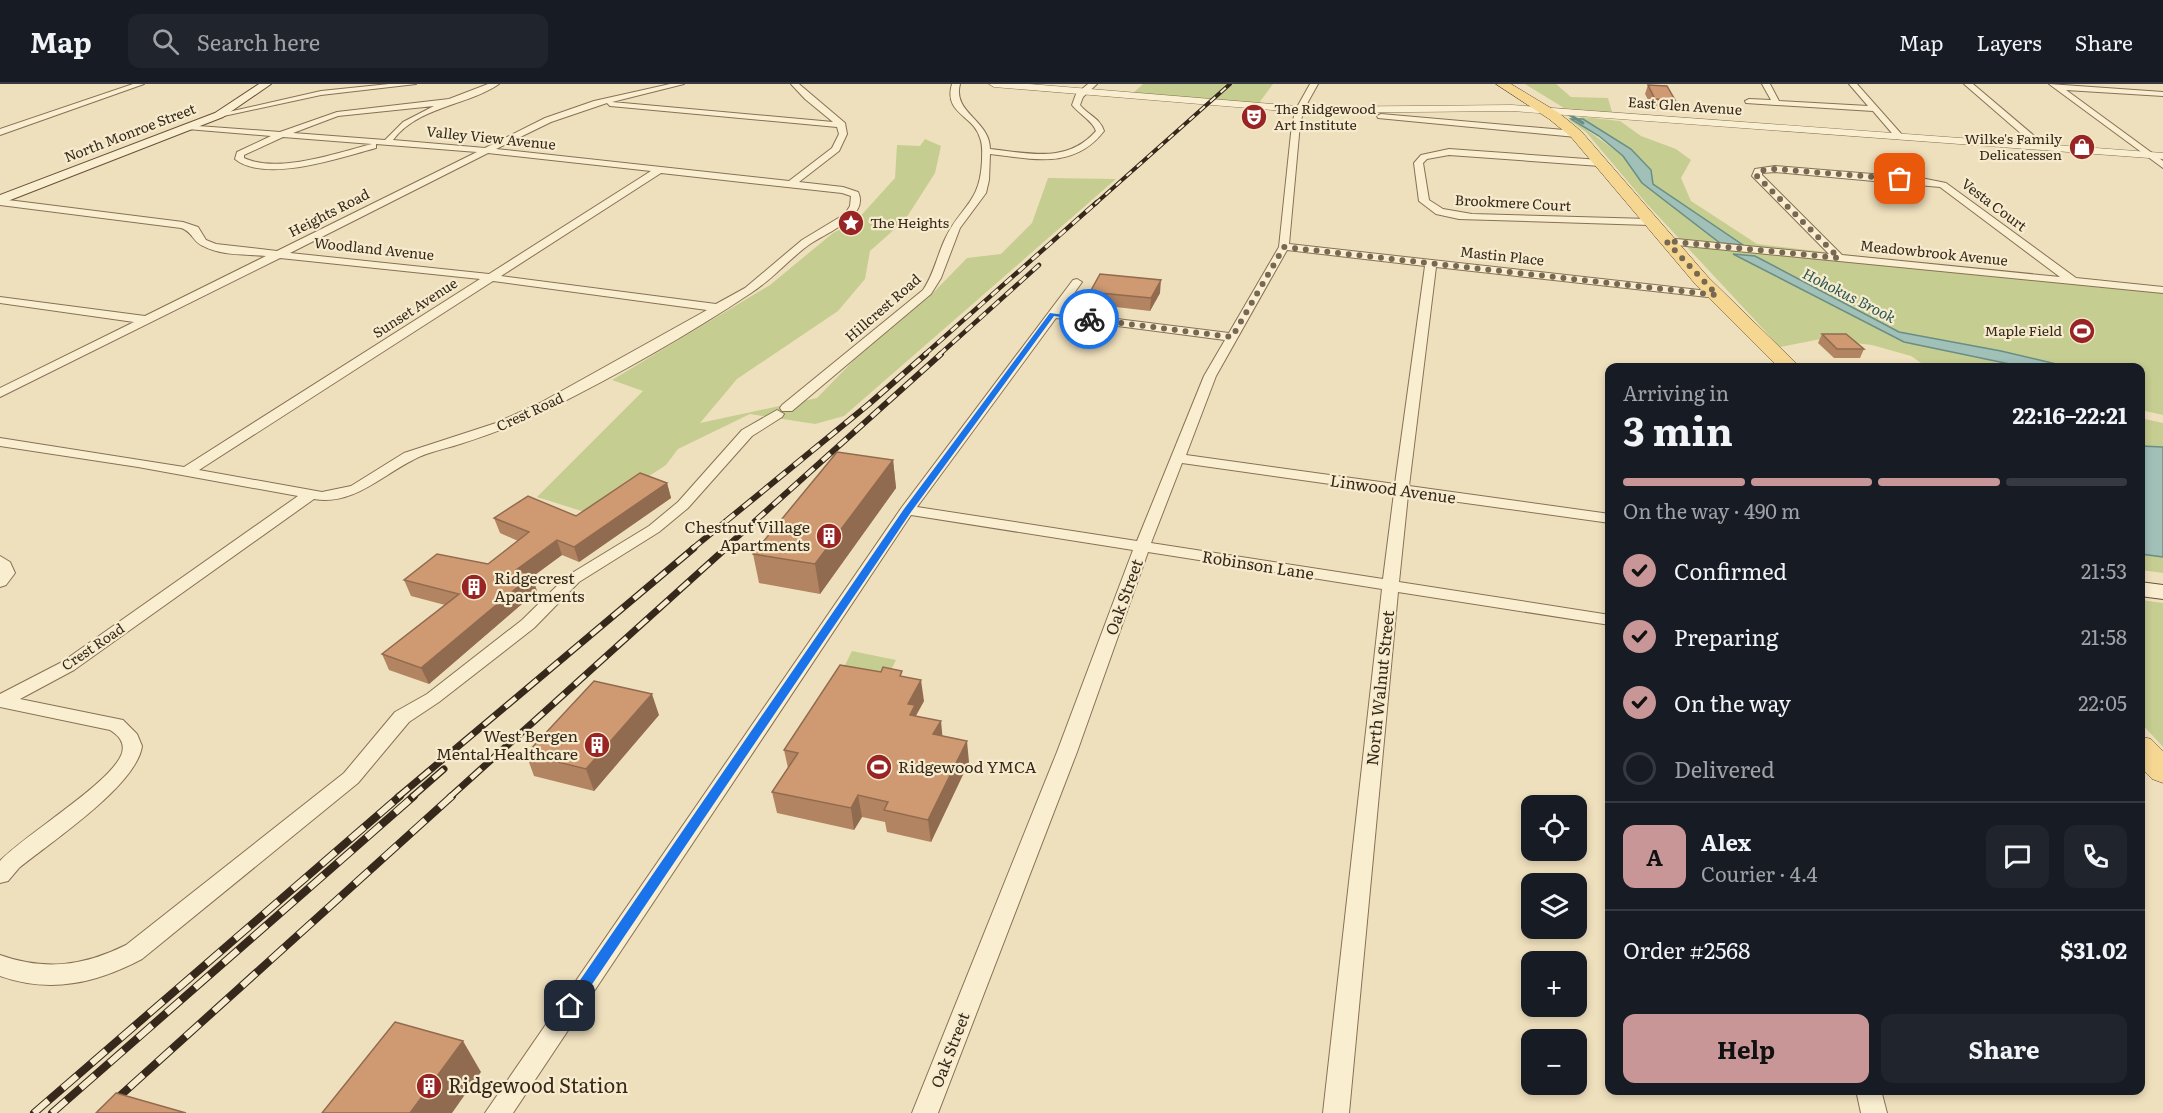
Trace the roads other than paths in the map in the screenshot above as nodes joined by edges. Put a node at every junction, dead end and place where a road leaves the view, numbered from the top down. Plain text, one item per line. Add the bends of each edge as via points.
1 (140, 84) edge
2 (266, 84) edge
3 (327, 84) edge
4 (412, 84) edge
5 (495, 84) edge
6 (680, 84) edge
7 (795, 84) edge
8 (956, 84) edge
9 (994, 84) edge
10 (1093, 84) edge
11 (1314, 84) edge
12 (1502, 84) edge
13 (1766, 84) edge
14 (1853, 84) edge
15 (1968, 84) edge
16 (2056, 86) edge
17 (479, 88) edge
18 (1084, 92) junction
19 (2163, 94) edge
20 (279, 100) junction
21 (455, 101) junction
22 (1749, 101) dead end
23 (597, 103) junction
24 (1777, 103) junction
25 (1300, 109) junction
26 (1875, 109) junction
27 (1552, 112) junction
28 (219, 115) junction
29 (1381, 117) dead end
30 (842, 125) junction
31 (187, 127) junction
32 (0, 132) edge
33 (282, 134) junction
34 (1576, 134) junction
35 (1900, 137) junction
36 (388, 142) junction
37 (2042, 147) junction
38 (483, 150) junction
39 (986, 151) junction
40 (2150, 155) junction
41 (2163, 156) edge
42 (1600, 163) junction
43 (2163, 165) edge
44 (659, 170) junction
45 (791, 184) junction
46 (0, 201) edge
47 (1649, 222) junction
48 (1666, 241) junction
49 (1284, 247) junction
50 (276, 254) junction
51 (1839, 258) junction
52 (1431, 263) junction
53 (491, 277) junction
54 (2074, 281) junction
55 (1077, 282) dead end
56 (2163, 290) edge
57 (1717, 295) junction
58 (0, 300) edge
59 (718, 308) junction
60 (1053, 314) junction
61 (145, 320) junction
62 (1232, 337) junction
63 (1786, 363) edge
64 (0, 393) edge
65 (0, 442) edge
66 (1177, 458) junction
67 (186, 472) junction
68 (1401, 490) junction
69 (311, 494) junction
70 (907, 510) junction
71 (1605, 518) edge
72 (1142, 547) junction
73 (0, 561) edge
74 (0, 582) edge
75 (1390, 586) junction
76 (2145, 589) edge
77 (2163, 591) edge
78 (1605, 619) edge
79 (0, 701) edge
80 (2145, 752) edge
81 (2163, 771) edge
82 (0, 876) edge
83 (0, 965) edge
84 (1869, 1095) edge
85 (498, 1113) edge
86 (925, 1113) edge
87 (1336, 1113) edge
88 (1874, 1113) edge

1 - 32 street
2 - 28 main road, North Monroe Street
3 - 20 street
4 - 20 street
5 - 17 street
6 - 23 street, Heights Road
7 - 30 street via 804,96
8 - 39 street, Hillcrest Road via 952,98 982,128
9 - 18 street, East Glen Avenue
10 - 18 street
11 - 25 street, Oak Street
12 - 27 main road
13 - 24 street
14 - 26 street
15 - 37 street
16 - 19 street
16 - 40 street
17 - 21 street
18 - 25 street, East Glen Avenue
18 - 39 street via 1076,105 1098,124 1100,131 1075,153 1049,157
20 - 28 street
21 - 33 street via 351,112
21 - 36 street via 397,129
22 - 24 street
23 - 30 street
23 - 38 street, Heights Road via 554,117
24 - 26 street
25 - 27 street, East Glen Avenue via 1489,107
25 - 49 street, Oak Street
26 - 35 street
27 - 34 main road
27 - 35 street, East Glen Avenue
28 - 31 main road, North Monroe Street
29 - 34 street
30 - 45 street via 842,139 836,148
31 - 33 street, Valley View Avenue
31 - 46 main road, North Monroe Street
33 - 36 street, Valley View Avenue
33 - 36 street via 244,151 239,159 262,166 297,164
34 - 42 main road
35 - 37 street, East Glen Avenue
36 - 38 street, Valley View Avenue
37 - 40 street, East Glen Avenue
38 - 44 street, Valley View Avenue
38 - 50 street, Heights Road
39 - 83 street, Hillcrest Road via 982,191 952,233 934,284 782,411 747,433 683,505 654,529 573,579 528,624 433,698 402,717 351,778 134,952 109,965 56,977
40 - 41 street, East Glen Avenue
40 - 43 street
42 - 47 main road
42 - 47 street, Brookmere Court via 1449,152 1424,157 1418,163 1424,201 1451,214
44 - 45 street, Valley View Avenue
44 - 53 street, Sunset Avenue
45 - 59 street, Crest Road via 850,191 856,200 848,216 806,242 758,283
46 - 50 street, Woodland Avenue via 183,225 194,230 207,245
47 - 48 main road
48 - 51 street, Meadowbrook Avenue
48 - 57 main road
49 - 52 street, Mastin Place
49 - 62 street, Oak Street
50 - 53 street, Woodland Avenue
50 - 61 street, Heights Road
51 - 54 street, Meadowbrook Avenue
51 - 54 street, Vesta Court via 1757,176 1758,171 1775,169 1943,185
52 - 57 street, Mastin Place
52 - 68 street, North Walnut Street
53 - 59 street, Woodland Avenue
53 - 67 street, Sunset Avenue
54 - 56 street, Meadowbrook Avenue
55 - 60 street
57 - 63 main road
58 - 61 street
59 - 69 street, Crest Road via 525,417 425,450 344,493
60 - 62 street
60 - 70 street
61 - 64 street, Heights Road
62 - 66 street, Oak Street via 1210,376
65 - 67 street
66 - 68 street, Linwood Avenue
66 - 72 street, Oak Street
67 - 69 street
68 - 71 street, Linwood Avenue
68 - 75 street, North Walnut Street
69 - 79 street, Crest Road via 68,666
70 - 72 street, Robinson Lane
70 - 85 street
72 - 75 street, Robinson Lane
72 - 86 street, Oak Street via 1067,752
73 - 74 street via 7,573
75 - 78 street, Robinson Lane
75 - 87 street, North Walnut Street
76 - 77 main road
79 - 82 street via 116,725 127,731 133,741 132,754 110,783
80 - 81 main road
84 - 88 street

